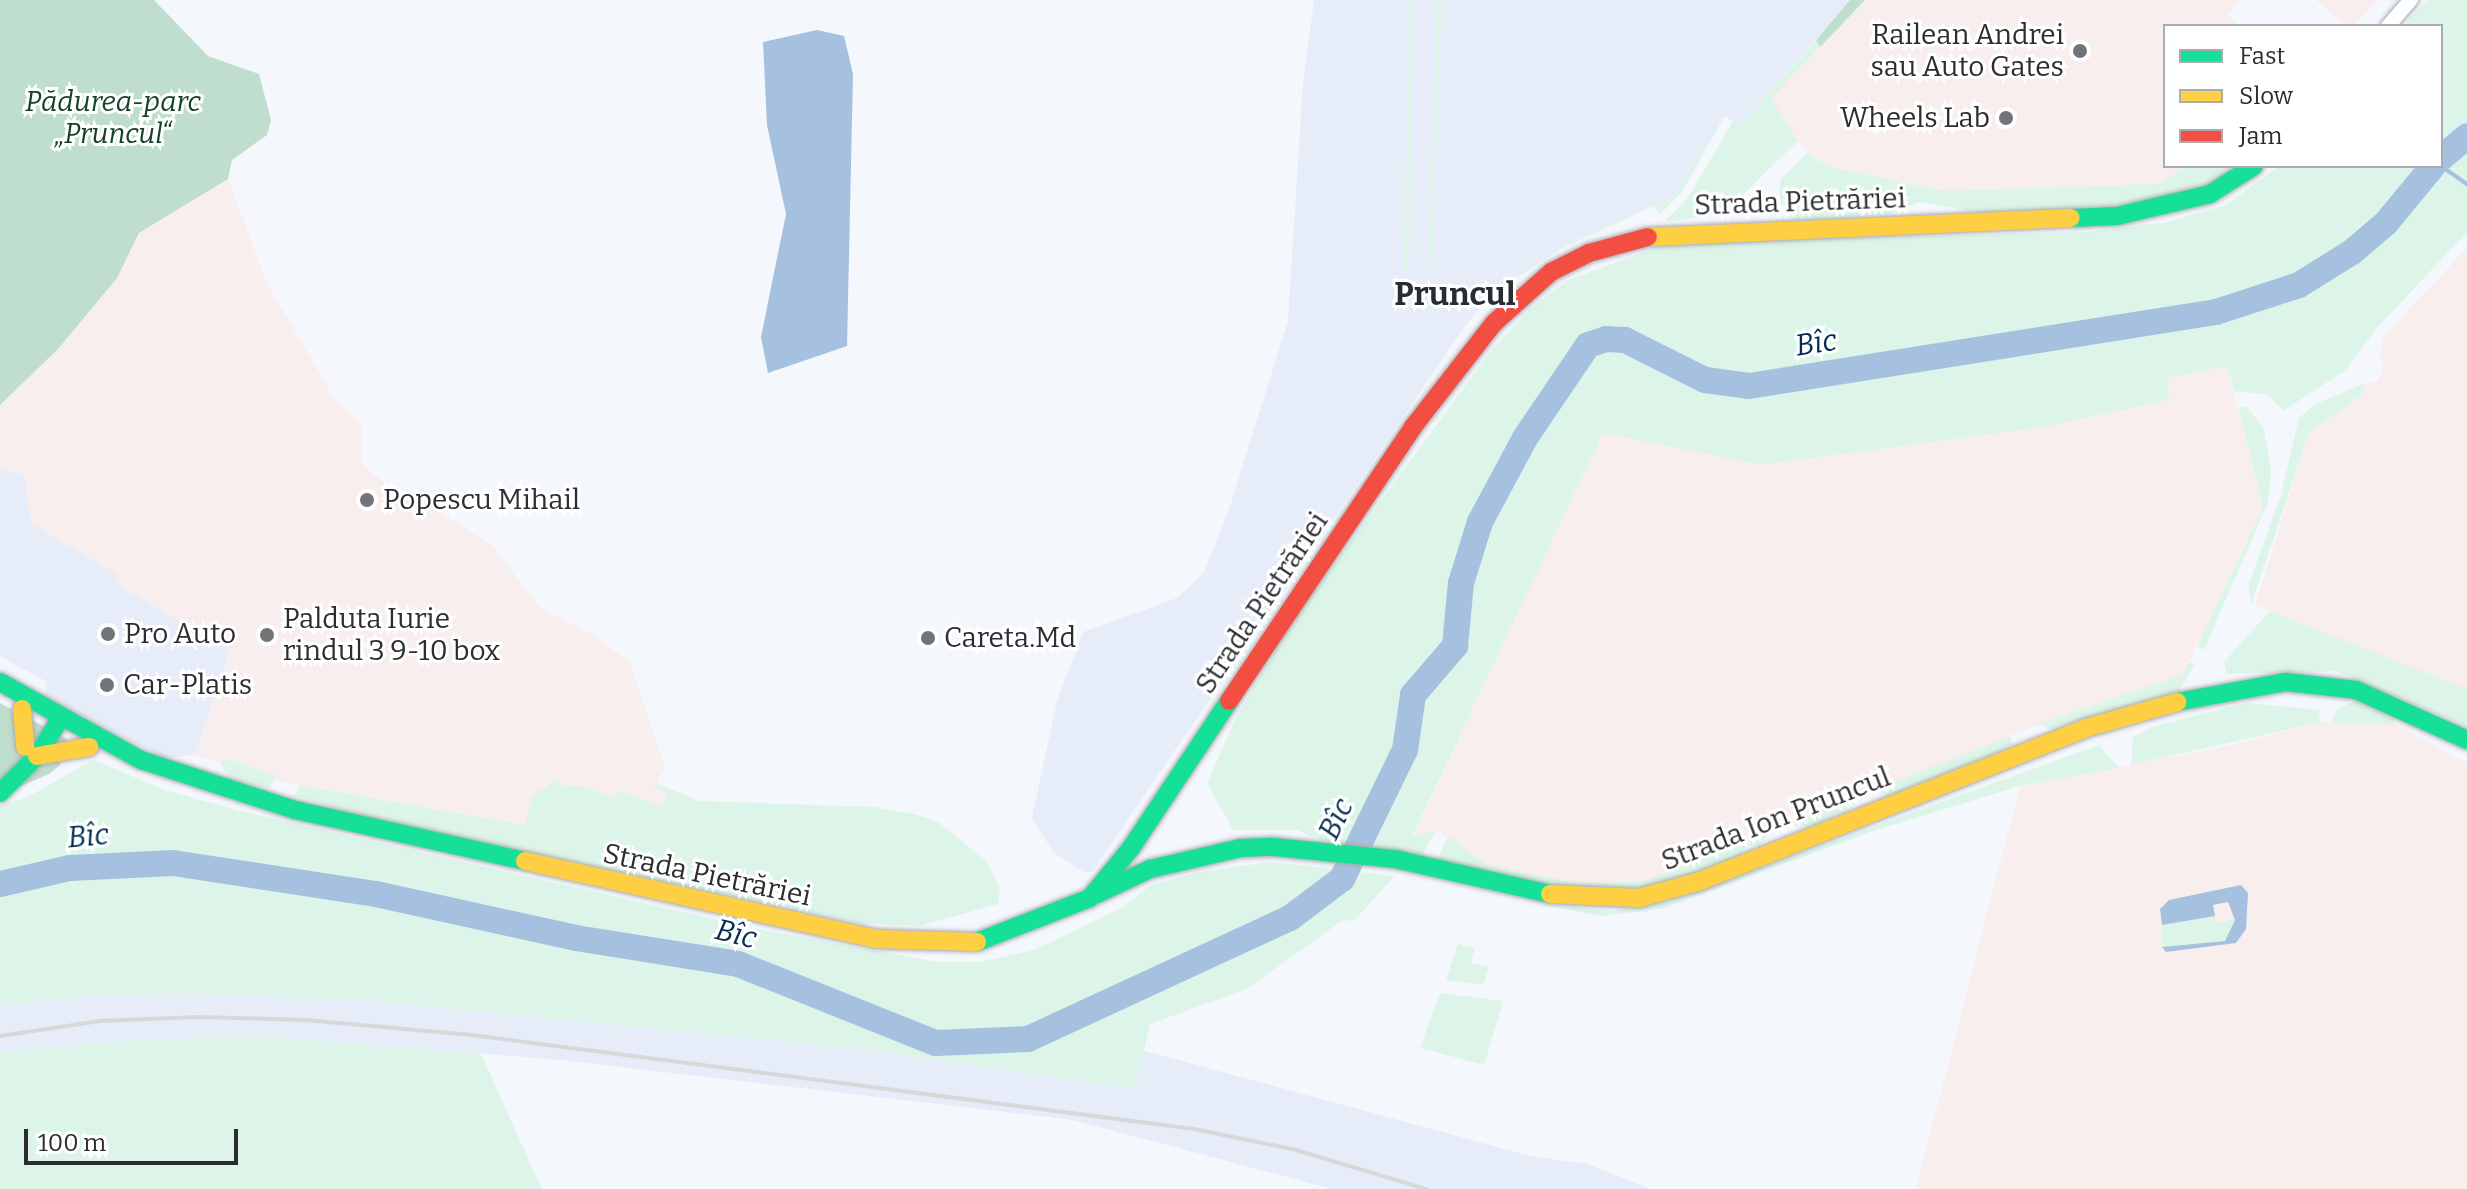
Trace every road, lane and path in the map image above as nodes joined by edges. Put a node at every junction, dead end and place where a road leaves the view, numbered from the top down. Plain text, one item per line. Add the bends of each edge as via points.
1 (2411, 0) edge
2 (2390, 24) edge
3 (2251, 168) edge
4 (0, 682) edge
5 (0, 697) edge
6 (22, 709) junction
7 (51, 720) junction
8 (2467, 740) edge
9 (89, 747) junction
10 (31, 751) junction
11 (0, 784) edge
12 (0, 793) edge
13 (295, 810) junction
14 (1090, 898) junction

1 - 2 street
3 - 14 main road, Strada Pietrăriei via 2210,194 2117,216 1645,237 1589,253 1551,272 1494,323 1413,427 1131,848
4 - 7 main road, Strada Pietrăriei
5 - 6 main road, Strada Pietrăriei
6 - 7 main road, Strada Pietrăriei
6 - 10 main road
7 - 9 main road, Strada Pietrăriei
7 - 10 main road
7 - 13 main road, Strada Pietrăriei via 179,776
8 - 14 main road, Strada Ion Pruncul via 2356,690 2286,682 2195,697 2086,728 1700,881 1639,898 1572,899 1395,859 1240,848 1150,869
9 - 10 main road
9 - 13 main road, Strada Pietrăriei via 171,787 250,807
10 - 11 main road
10 - 12 main road
13 - 14 main road, Strada Pietrăriei via 876,939 983,942

